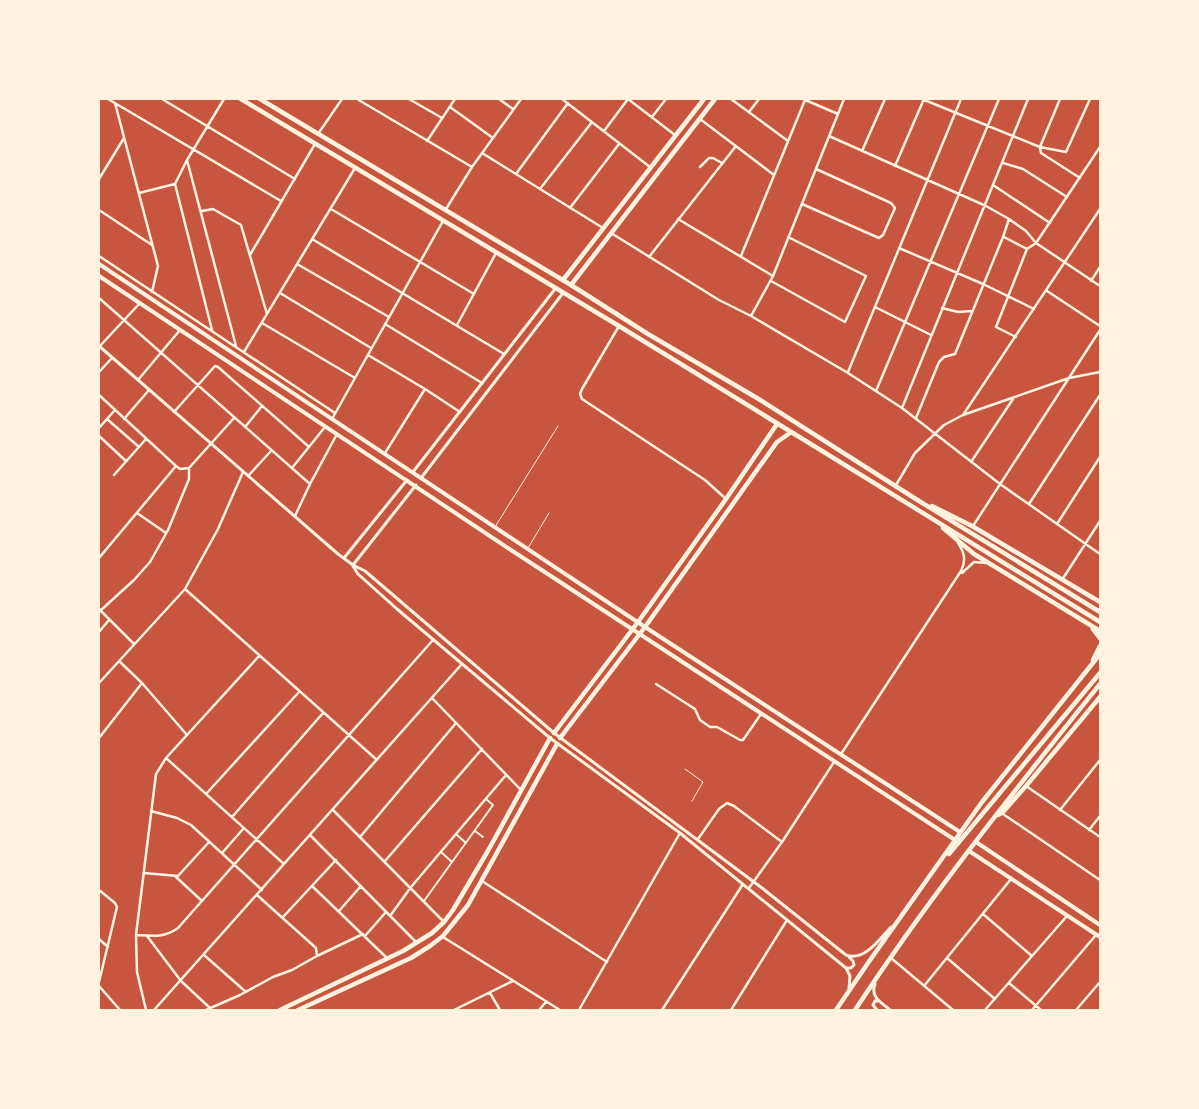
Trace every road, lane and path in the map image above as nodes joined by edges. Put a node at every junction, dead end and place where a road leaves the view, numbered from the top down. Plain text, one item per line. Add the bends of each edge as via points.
1 (108, 99) edge
2 (162, 99) edge
3 (224, 99) edge
4 (241, 99) edge
5 (260, 99) edge
6 (341, 99) edge
7 (357, 99) edge
8 (410, 99) edge
9 (455, 99) edge
10 (499, 99) edge
11 (520, 99) edge
12 (562, 99) edge
13 (628, 99) edge
14 (666, 99) edge
15 (704, 99) edge
16 (715, 99) edge
17 (731, 99) edge
18 (759, 99) edge
19 (804, 99) edge
20 (844, 99) edge
21 (885, 99) edge
22 (924, 99) edge
23 (961, 99) edge
24 (999, 99) edge
25 (1028, 99) edge
26 (1060, 99) edge
27 (1090, 99) edge
28 (116, 103) junction
29 (568, 103) junction
30 (450, 107) junction
31 (513, 109) junction
32 (749, 112) junction
33 (956, 112) junction
34 (838, 114) junction
35 (652, 117) junction
36 (442, 118) junction
37 (700, 119) junction
38 (592, 122) junction
39 (207, 126) junction
40 (988, 126) junction
41 (604, 131) junction
42 (318, 134) junction
43 (675, 135) junction
44 (829, 136) junction
45 (1013, 136) junction
46 (124, 138) junction
47 (493, 138) junction
48 (330, 141) junction
49 (427, 141) junction
50 (788, 141) junction
51 (315, 144) junction
52 (620, 144) junction
53 (666, 146) junction
54 (736, 146) junction
55 (1040, 147) junction
56 (1100, 147) edge
57 (193, 149) junction
58 (326, 150) junction
59 (345, 150) junction
60 (674, 152) junction
61 (862, 152) junction
62 (482, 153) junction
63 (1099, 153) edge
64 (340, 159) junction
65 (186, 160) junction
66 (722, 163) junction
67 (1002, 163) junction
68 (895, 166) junction
69 (472, 167) junction
70 (650, 167) junction
71 (700, 167) dead end
72 (355, 168) junction
73 (816, 169) junction
74 (516, 174) junction
75 (774, 175) junction
76 (1080, 178) junction
77 (99, 179) edge
78 (294, 179) junction
79 (927, 181) junction
80 (175, 184) junction
81 (993, 185) junction
82 (540, 189) junction
83 (139, 193) junction
84 (959, 195) junction
85 (1067, 197) junction
86 (281, 201) junction
87 (802, 204) junction
88 (986, 206) junction
89 (570, 208) junction
90 (331, 209) junction
91 (1100, 209) edge
92 (99, 210) edge
93 (445, 210) junction
94 (201, 211) junction
95 (678, 219) junction
96 (1009, 219) junction
97 (442, 221) junction
98 (1050, 223) junction
99 (602, 228) junction
100 (611, 233) junction
101 (788, 237) junction
102 (1003, 237) junction
103 (312, 239) junction
104 (1036, 243) junction
105 (152, 246) junction
106 (899, 248) junction
107 (1027, 249) junction
108 (496, 253) junction
109 (250, 255) junction
110 (99, 256) edge
111 (741, 256) junction
112 (649, 257) junction
113 (420, 262) junction
114 (931, 262) junction
115 (99, 264) edge
116 (298, 264) junction
117 (1065, 264) junction
118 (1100, 267) edge
119 (568, 274) junction
120 (957, 274) junction
121 (99, 276) edge
122 (773, 276) junction
123 (576, 279) junction
124 (562, 280) junction
125 (771, 280) junction
126 (1091, 281) junction
127 (983, 284) junction
128 (571, 286) junction
129 (1100, 286) edge
130 (555, 289) junction
131 (1047, 291) junction
132 (152, 292) junction
133 (280, 293) junction
134 (402, 293) junction
135 (563, 293) junction
136 (474, 294) junction
137 (1008, 296) junction
138 (99, 298) edge
139 (140, 303) junction
140 (875, 307) junction
141 (942, 308) junction
142 (1034, 309) junction
143 (972, 311) junction
144 (267, 314) junction
145 (751, 316) junction
146 (389, 318) junction
147 (124, 320) junction
148 (906, 322) junction
149 (262, 323) junction
150 (385, 324) junction
151 (457, 325) junction
152 (619, 326) junction
153 (1100, 326) edge
154 (180, 330) junction
155 (1100, 330) edge
156 (212, 331) junction
157 (931, 335) junction
158 (1016, 337) junction
159 (99, 346) edge
160 (236, 347) junction
161 (372, 348) junction
162 (244, 352) junction
163 (160, 354) junction
164 (504, 354) junction
165 (368, 355) junction
166 (112, 358) junction
167 (99, 372) edge
168 (848, 372) junction
169 (1100, 372) edge
170 (355, 378) junction
171 (1069, 378) junction
172 (138, 380) junction
173 (482, 383) junction
174 (197, 386) junction
175 (426, 389) junction
176 (149, 390) junction
177 (876, 391) junction
178 (99, 395) edge
179 (1100, 396) edge
180 (1013, 398) junction
181 (262, 406) junction
182 (902, 408) junction
183 (115, 410) junction
184 (174, 412) junction
185 (460, 412) junction
186 (335, 413) junction
187 (963, 415) junction
188 (234, 418) junction
189 (916, 418) junction
190 (107, 419) junction
191 (124, 419) junction
192 (332, 419) junction
193 (778, 424) junction
194 (326, 426) junction
195 (558, 426) dead end
196 (245, 427) junction
197 (99, 428) edge
198 (935, 432) junction
199 (790, 433) junction
200 (337, 434) junction
201 (772, 434) junction
202 (99, 436) edge
203 (146, 438) junction
204 (780, 439) junction
205 (437, 441) junction
206 (211, 444) junction
207 (308, 446) junction
208 (445, 446) junction
209 (139, 447) junction
210 (272, 451) junction
211 (385, 454) junction
212 (1100, 457) edge
213 (126, 461) junction
214 (971, 462) junction
215 (176, 466) junction
216 (190, 468) junction
217 (292, 468) junction
218 (244, 472) junction
219 (414, 472) junction
220 (114, 474) dead end
221 (248, 476) junction
222 (421, 478) junction
223 (408, 479) junction
224 (310, 484) junction
225 (1000, 484) junction
226 (416, 485) junction
227 (896, 485) junction
228 (726, 500) junction
229 (919, 501) junction
230 (1029, 504) junction
231 (915, 508) junction
232 (550, 513) dead end
233 (716, 513) junction
234 (137, 514) junction
235 (295, 516) junction
236 (723, 517) junction
237 (1100, 521) edge
238 (709, 523) junction
239 (1057, 524) junction
240 (972, 526) junction
241 (495, 527) junction
242 (716, 527) junction
243 (166, 533) junction
244 (952, 536) junction
245 (1085, 544) junction
246 (527, 548) junction
247 (1100, 554) edge
248 (99, 558) edge
249 (344, 558) junction
250 (353, 565) junction
251 (991, 565) junction
252 (956, 580) junction
253 (1062, 580) junction
254 (185, 589) junction
255 (1099, 602) edge
256 (99, 610) edge
257 (1100, 613) edge
258 (1073, 615) junction
259 (110, 620) junction
260 (638, 622) junction
261 (1100, 622) edge
262 (1086, 623) junction
263 (645, 627) junction
264 (633, 629) junction
265 (1100, 631) edge
266 (99, 632) edge
267 (640, 634) junction
268 (1100, 638) edge
269 (433, 640) junction
270 (134, 644) junction
271 (1100, 646) edge
272 (1100, 654) edge
273 (259, 656) junction
274 (119, 660) junction
275 (1100, 660) edge
276 (462, 665) junction
277 (1086, 672) junction
278 (1100, 673) edge
279 (99, 683) edge
280 (142, 684) junction
281 (656, 684) dead end
282 (1100, 684) edge
283 (299, 692) junction
284 (1100, 697) edge
285 (432, 698) junction
286 (323, 713) junction
287 (761, 714) junction
288 (785, 717) junction
289 (456, 723) junction
290 (779, 725) junction
291 (558, 727) junction
292 (564, 732) junction
293 (554, 733) junction
294 (187, 735) junction
295 (349, 736) junction
296 (99, 738) edge
297 (550, 738) junction
298 (560, 738) junction
299 (557, 744) junction
300 (546, 745) junction
301 (482, 749) junction
302 (554, 749) junction
303 (841, 754) junction
304 (166, 758) junction
305 (376, 760) junction
306 (1100, 760) edge
307 (834, 762) junction
308 (685, 769) dead end
309 (506, 775) junction
310 (1026, 786) junction
311 (522, 790) junction
312 (206, 794) junction
313 (486, 799) junction
314 (692, 801) dead end
315 (922, 806) junction
316 (333, 810) junction
317 (1060, 810) junction
318 (151, 811) junction
319 (1001, 813) junction
320 (916, 815) junction
321 (1100, 816) edge
322 (232, 817) junction
323 (995, 817) junction
324 (244, 828) junction
325 (1089, 830) junction
326 (474, 831) junction
327 (960, 832) junction
328 (680, 833) junction
329 (456, 834) junction
330 (310, 835) junction
331 (360, 837) junction
332 (483, 837) dead end
333 (1100, 837) edge
334 (698, 839) junction
335 (257, 840) junction
336 (955, 840) junction
337 (210, 842) junction
338 (782, 842) junction
339 (976, 842) junction
340 (466, 843) junction
341 (489, 849) junction
342 (969, 851) junction
343 (441, 852) junction
344 (222, 853) junction
345 (498, 854) junction
346 (996, 856) junction
347 (336, 860) junction
348 (385, 861) junction
349 (452, 862) junction
350 (284, 864) junction
351 (235, 865) junction
352 (938, 865) junction
353 (990, 865) junction
354 (144, 873) junction
355 (176, 877) junction
356 (1011, 879) junction
357 (1100, 880) edge
358 (482, 881) junction
359 (754, 882) junction
360 (743, 883) junction
361 (312, 886) junction
362 (361, 886) junction
363 (411, 887) junction
364 (749, 888) junction
365 (99, 890) edge
366 (262, 890) junction
367 (257, 895) junction
368 (202, 901) junction
369 (424, 901) junction
370 (339, 911) junction
371 (386, 912) junction
372 (983, 914) junction
373 (390, 916) junction
374 (1067, 916) junction
375 (283, 917) junction
376 (788, 920) junction
377 (898, 920) junction
378 (444, 922) junction
379 (1100, 926) edge
380 (136, 935) junction
381 (364, 935) junction
382 (147, 936) junction
383 (442, 936) junction
384 (1098, 936) edge
385 (99, 939) edge
386 (417, 943) junction
387 (108, 946) junction
388 (403, 951) junction
389 (204, 955) junction
390 (846, 955) junction
391 (317, 956) junction
392 (1032, 956) junction
393 (891, 958) junction
394 (947, 958) junction
395 (387, 959) junction
396 (407, 959) junction
397 (607, 962) junction
398 (846, 968) junction
399 (878, 975) junction
400 (181, 981) junction
401 (513, 981) junction
402 (99, 982) edge
403 (1100, 982) edge
404 (1009, 983) junction
405 (99, 986) edge
406 (924, 986) junction
407 (246, 992) junction
408 (490, 993) junction
409 (847, 995) junction
410 (995, 999) junction
411 (546, 1001) junction
412 (298, 1002) junction
413 (882, 1003) junction
414 (1036, 1005) junction
415 (463, 1006) junction
416 (210, 1008) junction
417 (120, 1010) edge
418 (146, 1010) edge
419 (154, 1010) edge
420 (206, 1010) edge
421 (280, 1010) edge
422 (300, 1010) edge
423 (454, 1010) edge
424 (465, 1010) edge
425 (500, 1010) edge
426 (539, 1010) edge
427 (560, 1010) edge
428 (579, 1010) edge
429 (662, 1010) edge
430 (731, 1010) edge
431 (836, 1010) edge
432 (855, 1010) edge
433 (870, 1010) edge
434 (877, 1010) edge
435 (890, 1010) edge
436 (953, 1010) edge
437 (985, 1010) edge
438 (1032, 1010) edge
439 (1041, 1010) edge
440 (1076, 1010) edge

1 - 28 street
2 - 39 street
3 - 39 street
4 - 51 main road
5 - 42 main road
6 - 42 street
7 - 49 street
8 - 36 street
9 - 30 street
10 - 31 street
11 - 31 street
12 - 29 street
13 - 35 street
13 - 41 street
14 - 35 street
15 - 43 main road
16 - 37 main road
17 - 32 street
18 - 32 street
19 - 34 street
19 - 50 street
20 - 34 street
21 - 61 street
22 - 33 street
22 - 68 street
23 - 33 street
24 - 40 street
25 - 45 street
26 - 55 street
27 - 55 street via 1066,152
28 - 46 street
28 - 57 street
29 - 38 street
29 - 74 street
30 - 36 street
30 - 47 street
31 - 47 street
32 - 50 street
33 - 40 street
33 - 79 street
34 - 44 street
35 - 43 street
36 - 49 street
37 - 54 street
37 - 60 main road
38 - 41 street
38 - 82 street
39 - 57 street
39 - 78 street
40 - 45 street
40 - 84 street
41 - 52 street
42 - 48 main road
43 - 53 main road
44 - 61 street
44 - 73 street
45 - 55 street
45 - 67 street
46 - 77 street
46 - 83 street
47 - 62 street
48 - 58 main road via 333,147
48 - 59 main road
49 - 69 street
50 - 75 street
51 - 58 main road
51 - 78 street
52 - 70 street
52 - 89 street
53 - 60 main road
53 - 70 main road
54 - 66 street
54 - 75 street
55 - 76 street via 1041,153
56 - 63 street
57 - 65 street
57 - 86 street
58 - 64 main road
59 - 64 main road via 338,153
59 - 93 main road
60 - 100 main road
61 - 68 street
62 - 69 street
62 - 74 street
63 - 76 street
64 - 72 main road
65 - 80 street
65 - 94 street
66 - 71 street via 711,157
66 - 95 street
67 - 81 street
67 - 85 street via 1023,169
68 - 79 street
69 - 93 street
70 - 99 main road
72 - 90 street
72 - 97 main road
73 - 87 street
73 - 87 street via 892,203 895,208 883,236 879,238
74 - 82 street
75 - 111 street
76 - 85 street
78 - 86 street
79 - 84 street
79 - 106 street
80 - 83 street
80 - 156 street
81 - 88 street
81 - 98 street
82 - 89 street
83 - 105 street
84 - 88 street
84 - 114 street
85 - 98 street
86 - 109 street
87 - 101 street
88 - 96 street
88 - 120 street
89 - 99 street
90 - 103 street
90 - 113 street
91 - 117 street
92 - 105 street
93 - 124 main road
94 - 109 street via 213,209 241,225
94 - 160 street
95 - 111 street
95 - 112 street
96 - 102 street
96 - 104 street
97 - 108 main road
97 - 113 street
98 - 104 street
99 - 119 main road
100 - 112 street
100 - 123 main road
101 - 122 street
101 - 125 street via 866,276 845,322
102 - 107 street
102 - 127 street
103 - 116 street
103 - 134 street
104 - 107 street
104 - 117 street
105 - 132 street via 158,266
106 - 114 street
106 - 140 street
107 - 137 street
108 - 130 main road
108 - 136 street
109 - 144 street
110 - 132 street
111 - 122 street
112 - 145 street
113 - 134 street
113 - 136 street
114 - 120 street
114 - 148 street
115 - 192 main road
116 - 133 street
116 - 146 street
117 - 126 street
117 - 131 street
118 - 126 street
119 - 123 main road
119 - 124 main road
120 - 127 street
120 - 141 street
121 - 139 main road
122 - 125 street
123 - 128 main road
124 - 128 main road
125 - 145 street
126 - 129 street
127 - 137 street
127 - 143 street
128 - 227 main road
130 - 135 main road
130 - 164 street
131 - 142 street
131 - 153 street
132 - 156 street
133 - 144 street
133 - 161 street
134 - 146 street
134 - 151 street
135 - 152 main road
135 - 208 street
136 - 151 street
137 - 142 street
137 - 158 street via 996,327
138 - 147 street
139 - 147 street
139 - 154 main road
140 - 148 street
140 - 168 street
141 - 143 street
141 - 157 street
142 - 158 street
143 - 189 street via 955,354 938,362
144 - 149 street
145 - 168 street
146 - 150 street
147 - 159 street
147 - 163 street
148 - 157 street
148 - 177 street
149 - 162 street
149 - 170 street
150 - 161 street
150 - 173 street
151 - 164 street
152 - 193 main road
152 - 228 street via 582,389 582,399 705,480
154 - 163 street
154 - 194 main road
155 - 171 street
156 - 160 street
157 - 182 street
158 - 187 street
159 - 166 street
160 - 162 street
161 - 165 street
162 - 186 street
163 - 172 street
163 - 174 street
164 - 173 street
165 - 170 street
165 - 175 street
166 - 167 street
166 - 172 street
168 - 177 street
169 - 171 street
170 - 186 street
171 - 180 street
171 - 225 street
172 - 176 street
173 - 185 street
174 - 181 street via 215,366
174 - 184 street
174 - 188 street
175 - 185 street
175 - 211 street
176 - 184 street
176 - 191 street
177 - 182 street
178 - 183 street
179 - 230 street
180 - 187 street
180 - 214 street
181 - 196 street
181 - 207 street
182 - 189 street
183 - 190 street
183 - 191 street
184 - 206 street
185 - 205 street
186 - 192 street
187 - 198 street
188 - 196 street
188 - 206 street
189 - 198 street
190 - 197 street
190 - 209 street
191 - 203 street
192 - 211 main road
193 - 199 main road
193 - 201 main road
194 - 200 main road
194 - 207 street
195 - 241 lane
196 - 210 street
198 - 214 street
198 - 227 street via 915,453
199 - 204 main road
199 - 231 main road
200 - 223 main road
200 - 224 street
201 - 204 main road
201 - 228 main road
202 - 213 street
203 - 209 street
203 - 215 street
204 - 236 main road
205 - 208 street
205 - 219 street
206 - 216 street
206 - 218 street
207 - 217 street
208 - 222 street
209 - 213 street
210 - 217 street
210 - 221 street
211 - 219 main road
212 - 239 street
213 - 220 street
214 - 225 street
215 - 216 street
215 - 234 street
216 - 243 street via 189,479
217 - 224 street
218 - 221 street
218 - 254 street
219 - 222 main road
221 - 235 street
222 - 241 main road
223 - 226 main road
223 - 249 street
224 - 235 street
225 - 230 street
225 - 240 street
226 - 250 street
226 - 264 main road
227 - 229 main road
228 - 233 main road
229 - 240 main road
229 - 257 main road
230 - 239 street
231 - 244 main road
231 - 261 main road
232 - 246 lane
233 - 236 main road
233 - 238 main road
234 - 243 street
234 - 248 street
235 - 249 street
236 - 242 main road
237 - 245 street
238 - 242 main road
238 - 260 main road
239 - 245 street
240 - 253 main road
241 - 246 main road
242 - 263 main road
243 - 256 street via 150,562
244 - 251 main road
244 - 252 street via 964,556 964,565
245 - 247 street
245 - 253 street
246 - 260 main road
249 - 250 street
250 - 269 street via 358,574
250 - 293 street via 365,571
251 - 252 street via 974,562
251 - 258 main road
252 - 303 street
253 - 255 main road
254 - 270 street
254 - 273 street
256 - 259 street
257 - 258 main road via 1096,620 1089,622
258 - 262 main road
259 - 266 street
259 - 270 street
260 - 263 main road
260 - 264 main road
262 - 265 main road
262 - 268 main road
263 - 267 main road
263 - 288 main road
264 - 267 main road
264 - 291 main road
267 - 287 main road
267 - 292 main road
269 - 276 street
269 - 295 street
270 - 274 street
271 - 277 main road
272 - 277 main road
273 - 283 street
273 - 294 street
274 - 279 street
274 - 280 street
275 - 277 main road
276 - 285 street
276 - 297 street
277 - 327 main road
278 - 352 main road
280 - 294 street
280 - 296 street
281 - 287 street via 695,709 700,720 710,727 717,727 740,740
282 - 323 main road
283 - 286 street
283 - 312 street
284 - 310 main road
285 - 289 street
285 - 305 street
286 - 295 street
286 - 322 street
287 - 290 main road
288 - 290 main road
288 - 303 main road
289 - 301 street
289 - 331 street
290 - 307 main road
291 - 292 main road via 560,733
291 - 293 main road
292 - 298 main road
293 - 298 street
294 - 304 street
295 - 305 street
295 - 335 street
297 - 299 street
297 - 300 main road
298 - 334 street
299 - 302 main road
299 - 328 street
300 - 302 main road via 552,744
300 - 311 main road
301 - 309 street
301 - 348 street
302 - 345 main road
303 - 315 main road
304 - 312 street
304 - 318 street via 156,774
305 - 316 street
306 - 317 street
307 - 320 main road
307 - 338 street
308 - 314 lane via 703,782
309 - 311 street
309 - 313 street
310 - 317 street
310 - 319 main road
311 - 341 main road
312 - 322 street
313 - 326 street via 493,805
313 - 329 street
315 - 320 main road
315 - 327 main road
316 - 330 street
316 - 331 street
317 - 325 street
318 - 337 street via 187,822
318 - 354 street
319 - 323 main road
319 - 357 street
320 - 336 main road
321 - 325 street
322 - 324 street
323 - 339 main road
324 - 335 street
324 - 344 street
325 - 333 street
326 - 332 street
326 - 340 street
327 - 336 main road
328 - 360 street
328 - 397 street
329 - 340 street
329 - 343 street
330 - 347 street
330 - 350 street
331 - 348 street
334 - 338 street via 719,808 727,803
334 - 359 street
335 - 350 street
335 - 351 street
336 - 352 main road
337 - 344 street
337 - 355 street
338 - 359 street
339 - 342 main road
339 - 346 main road
340 - 349 street
341 - 345 main road
341 - 378 main road
342 - 353 main road
342 - 393 main road
343 - 349 street
343 - 363 street
344 - 351 street
345 - 358 main road
346 - 353 main road
346 - 379 main road
347 - 361 street
347 - 362 street
348 - 363 street
349 - 369 street
350 - 366 street
351 - 366 street
351 - 368 street
352 - 377 main road
353 - 356 main road
354 - 355 street
354 - 380 street
355 - 368 street
356 - 372 street
356 - 374 main road
358 - 383 main road via 468,905
358 - 397 street
359 - 364 street
359 - 390 street
360 - 364 street
360 - 429 street
361 - 370 street
361 - 375 street
362 - 370 street
362 - 371 street
363 - 369 street
363 - 373 street
364 - 376 street
365 - 387 street via 116,907
366 - 367 street
367 - 375 street
367 - 389 street
368 - 382 street via 171,933
369 - 378 street
370 - 381 street
371 - 373 street
371 - 381 street
372 - 392 street
372 - 394 street
373 - 386 street
374 - 384 main road
374 - 392 street
375 - 391 street via 316,948
376 - 398 street
376 - 430 street
377 - 390 street via 861,955
377 - 409 main road
378 - 386 main road
380 - 382 street
380 - 418 street via 137,972
381 - 391 street
381 - 395 street
382 - 400 street
383 - 396 main road
383 - 401 street
384 - 414 street
385 - 387 street
386 - 388 main road
387 - 402 street
388 - 395 main road
388 - 396 main road
389 - 400 street
389 - 407 street
390 - 398 street via 854,964 852,968
391 - 407 street
392 - 404 street
393 - 399 main road
393 - 406 street
394 - 406 street
394 - 410 street
395 - 412 main road
396 - 422 main road
397 - 428 street
398 - 409 street via 850,980
399 - 413 street via 873,992
399 - 432 main road
400 - 416 street
400 - 419 street
401 - 408 street
401 - 411 street
403 - 440 street
404 - 410 street
404 - 414 street
405 - 417 street
406 - 436 street
407 - 416 street
408 - 415 street
408 - 425 street
409 - 431 main road
410 - 437 street
411 - 426 street
411 - 427 street
412 - 421 main road
412 - 422 main road
413 - 434 street via 874,1002
413 - 435 street
414 - 438 street
414 - 439 street
415 - 423 street
415 - 424 street
416 - 420 street
433 - 434 street

